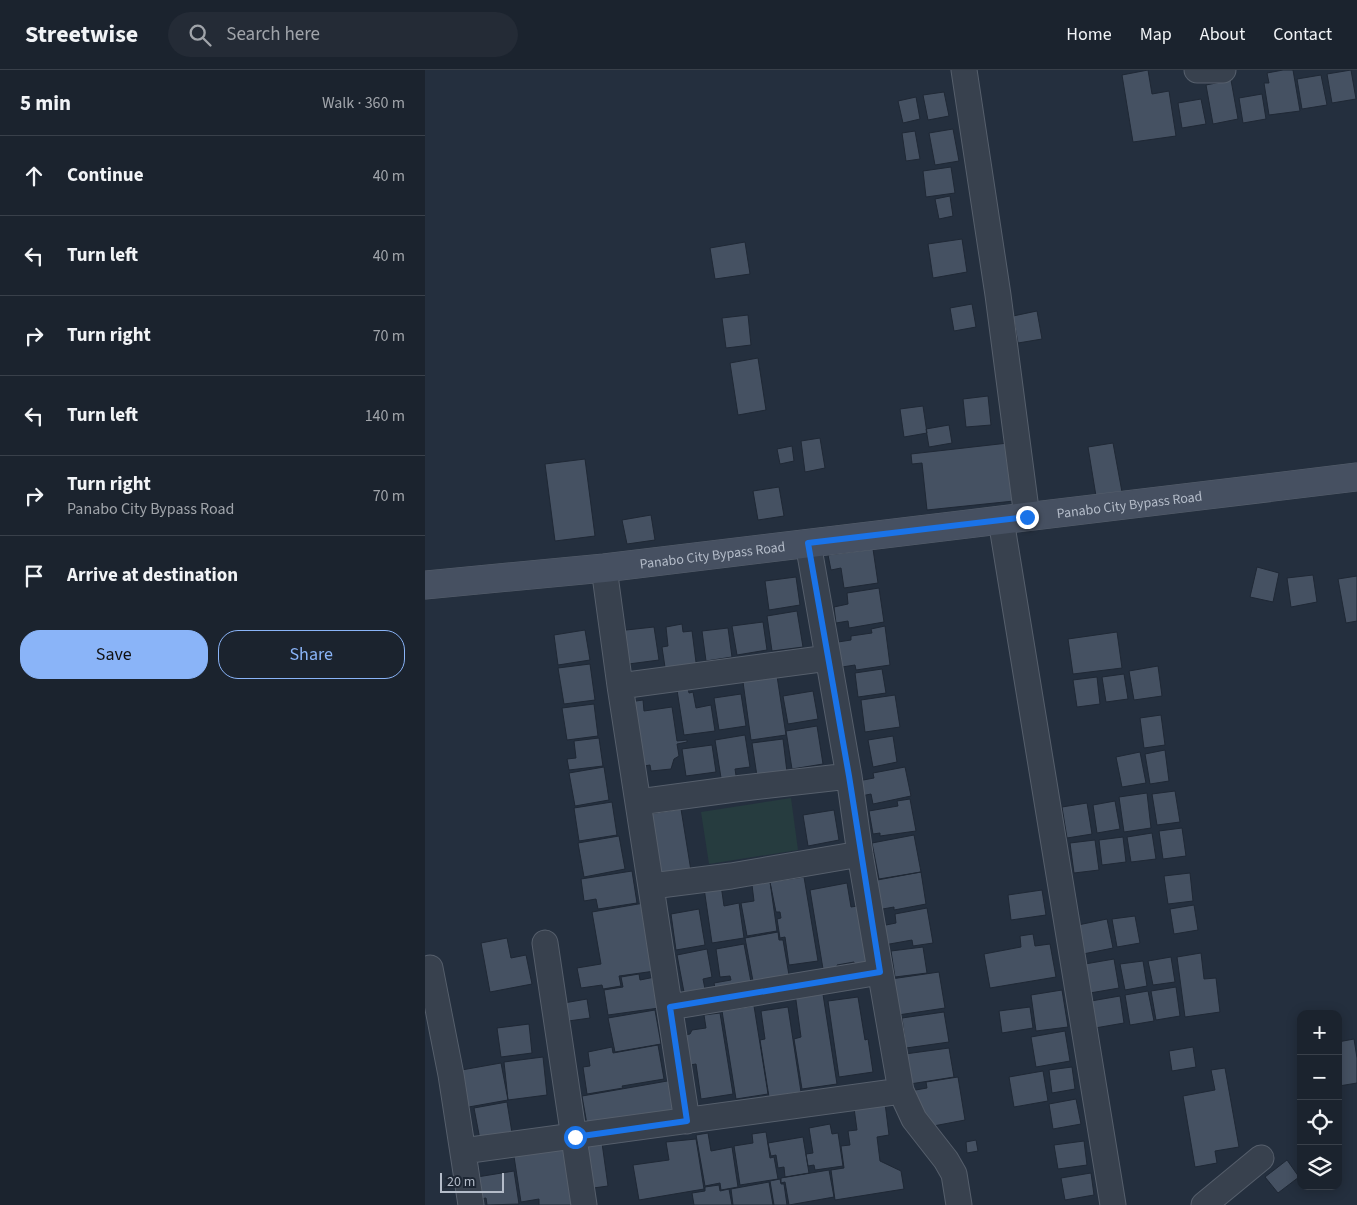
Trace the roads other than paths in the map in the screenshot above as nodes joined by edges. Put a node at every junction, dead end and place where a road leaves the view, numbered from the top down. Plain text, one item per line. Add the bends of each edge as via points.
1 (964, 70) edge
2 (1197, 70) edge
3 (1223, 70) edge
4 (1357, 477) edge
5 (1014, 518) junction
6 (808, 543) junction
7 (604, 568) junction
8 (425, 585) edge
9 (828, 658) junction
10 (620, 686) junction
11 (849, 776) junction
12 (639, 802) junction
13 (860, 854) junction
14 (652, 886) junction
15 (545, 943) dead end
16 (430, 968) dead end
17 (880, 972) junction
18 (670, 1007) junction
19 (901, 1091) junction
20 (687, 1121) junction
21 (575, 1137) junction
22 (463, 1151) junction
23 (1261, 1158) dead end
24 (471, 1205) edge
25 (585, 1205) edge
26 (959, 1205) edge
27 (1113, 1205) edge
28 (1203, 1205) edge

1 - 5 street via 998,295
2 - 3 street
4 - 5 main road, Panabo City Bypass Road
5 - 6 main road, Panabo City Bypass Road
5 - 27 street
6 - 7 main road, Panabo City Bypass Road
6 - 9 street
7 - 8 main road, Panabo City Bypass Road
7 - 10 street
9 - 10 street
9 - 11 street
10 - 12 street
11 - 12 street
11 - 13 street
12 - 14 street
13 - 14 street
13 - 17 street
14 - 18 street
15 - 21 street
16 - 22 street
17 - 18 street
17 - 19 street
18 - 20 street
19 - 20 street
19 - 26 street via 914,1119 954,1174
20 - 21 street
21 - 22 street
21 - 25 street
22 - 24 street
23 - 28 street

